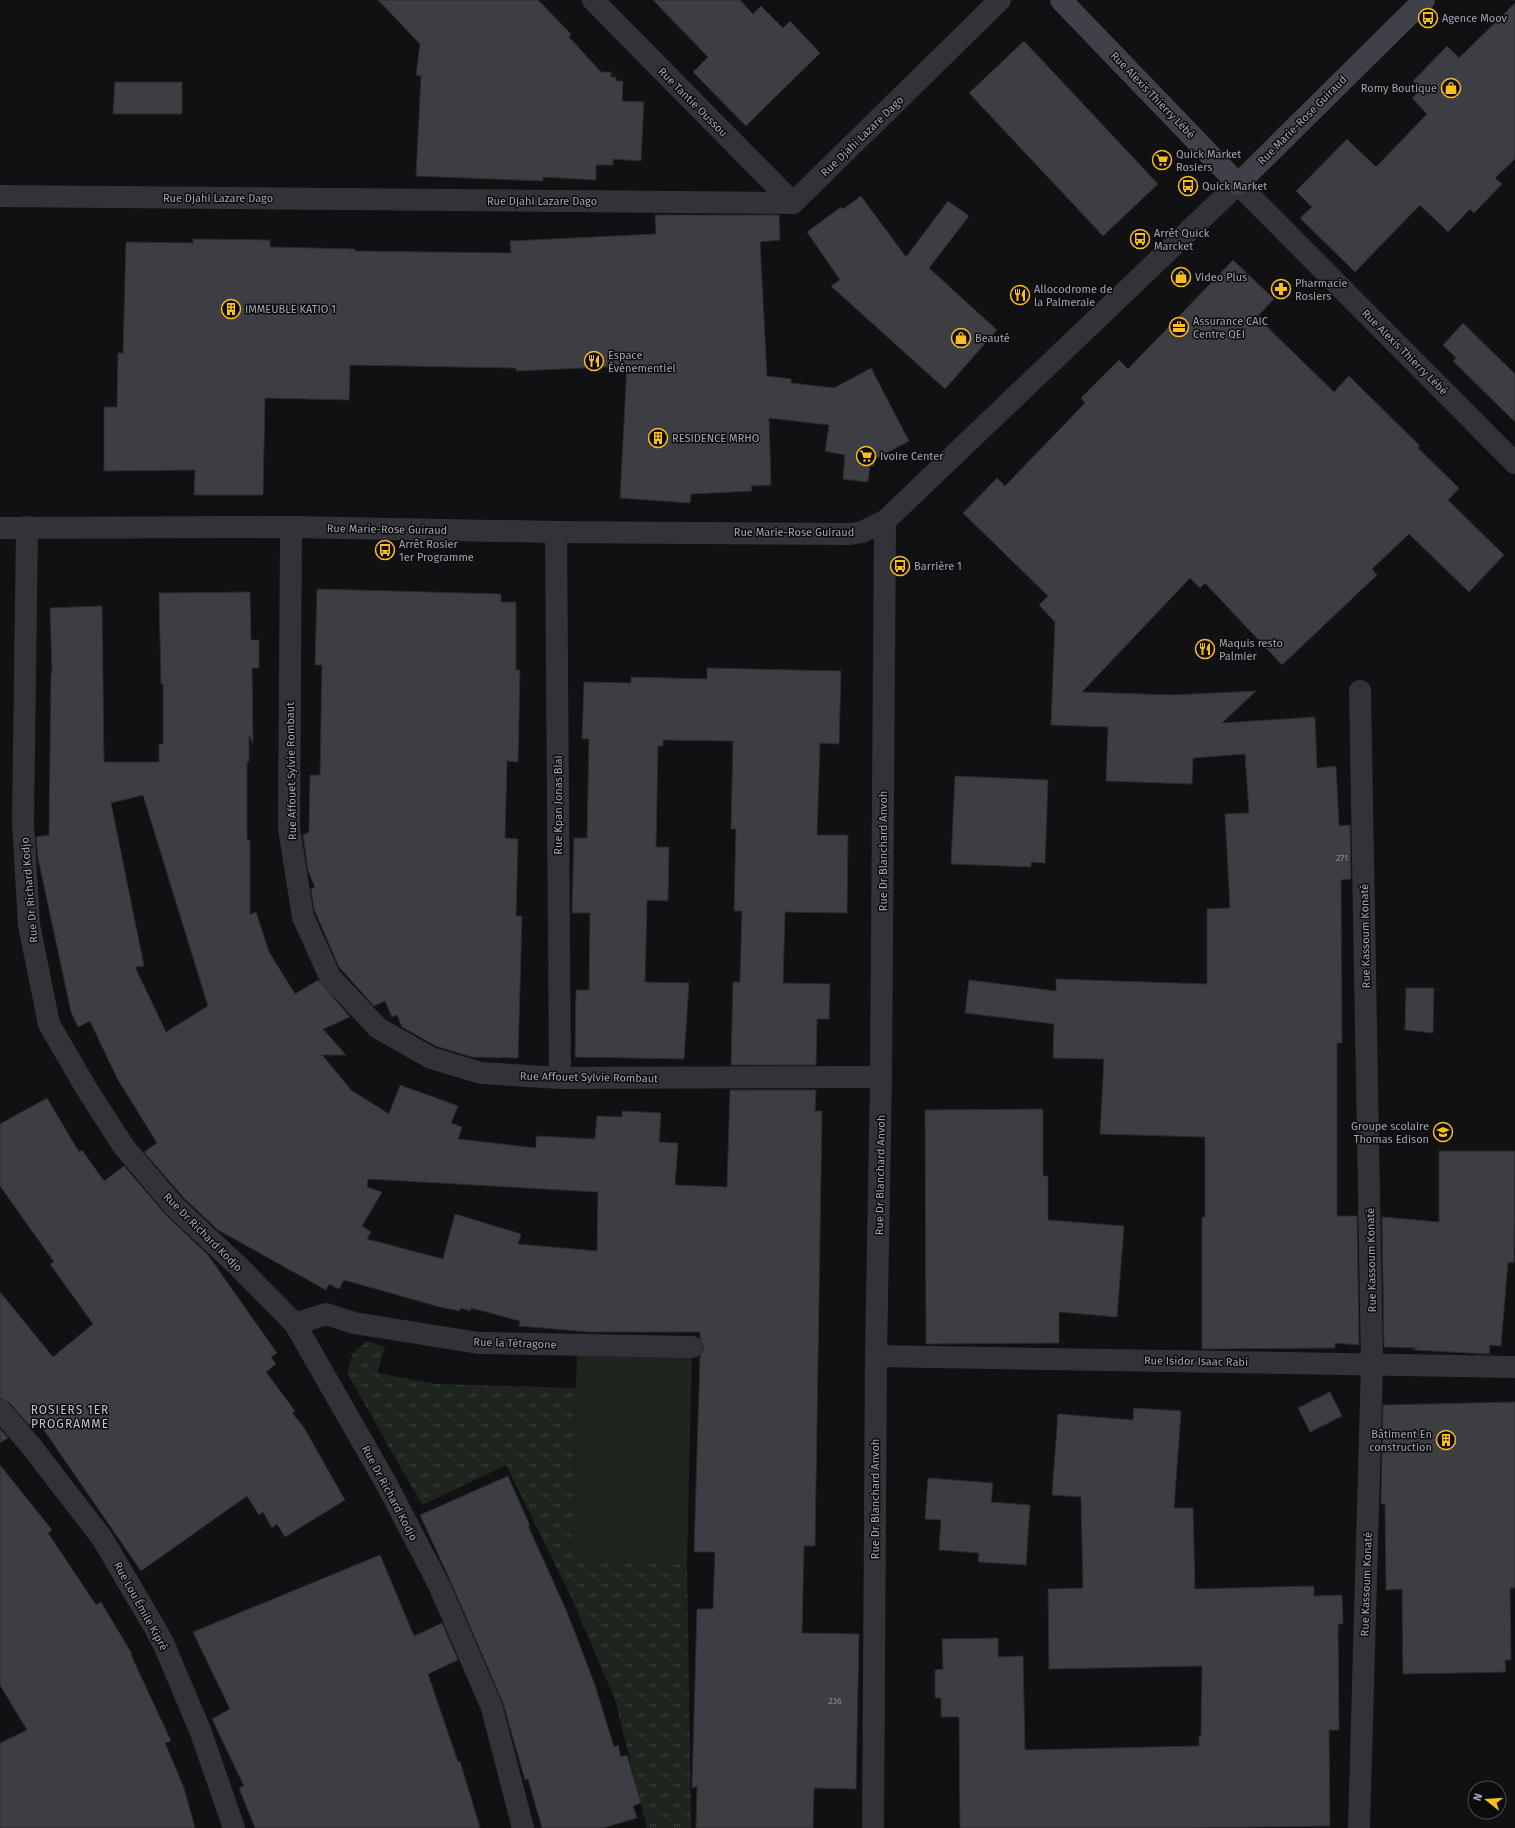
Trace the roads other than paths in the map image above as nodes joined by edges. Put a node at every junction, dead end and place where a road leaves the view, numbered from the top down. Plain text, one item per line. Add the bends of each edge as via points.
1 (593, 0) edge
2 (1000, 0) edge
3 (1061, 0) edge
4 (1424, 0) edge
5 (1238, 184) junction
6 (0, 196) edge
7 (793, 203) junction
8 (1515, 463) edge
9 (885, 521) junction
10 (26, 527) junction
11 (292, 527) junction
12 (0, 528) edge
13 (556, 532) junction
14 (1360, 692) dead end
15 (881, 1077) junction
16 (560, 1078) junction
17 (295, 1324) junction
18 (692, 1347) dead end
19 (876, 1356) junction
20 (1372, 1364) junction
21 (1515, 1367) edge
22 (0, 1410) edge
23 (234, 1828) edge
24 (522, 1828) edge
25 (872, 1828) edge
26 (1359, 1828) edge

1 - 7 street, Rue Tantie Oussou
2 - 7 street, Rue Djahi Lazare Dago
3 - 5 main road, Rue Alexis Thierry Lébé
4 - 5 main road, Rue Marie-Rose Guiraud
5 - 8 street, Rue Alexis Thierry Lébé
5 - 9 street, Rue Marie-Rose Guiraud
6 - 7 street, Rue Djahi Lazare Dago
9 - 13 street, Rue Marie-Rose Guiraud via 862,532 850,534
9 - 15 street, Rue Dr Blanchard Anvoh
10 - 11 street, Rue Marie-Rose Guiraud
10 - 12 street, Rue Marie-Rose Guiraud
10 - 17 street, Rue Dr Richard Kodjo via 23,822 29,925 49,1024 124,1147 175,1207
11 - 13 street, Rue Marie-Rose Guiraud
11 - 16 street, Rue Affouet Sylvie Rombaut via 290,828 303,917 330,977 378,1028 431,1058 481,1073
13 - 16 street, Rue Kpan Jonas Blai
14 - 20 street, Rue Kassoum Konaté
15 - 16 street, Rue Affouet Sylvie Rombaut
15 - 19 street, Rue Dr Blanchard Anvoh
17 - 18 street, Rue la Tétragone via 326,1314 354,1323 479,1343
17 - 24 street, Rue Dr Richard Kodjo via 386,1483 439,1585 492,1708
19 - 20 street, Rue Isidor Isaac Rabi
19 - 25 street, Rue Dr Blanchard Anvoh
20 - 21 street, Rue Isidor Isaac Rabi
20 - 26 street, Rue Kassoum Konaté
22 - 23 street, Rue Lou Émile Kipré via 32,1446 102,1538 155,1628 200,1730

